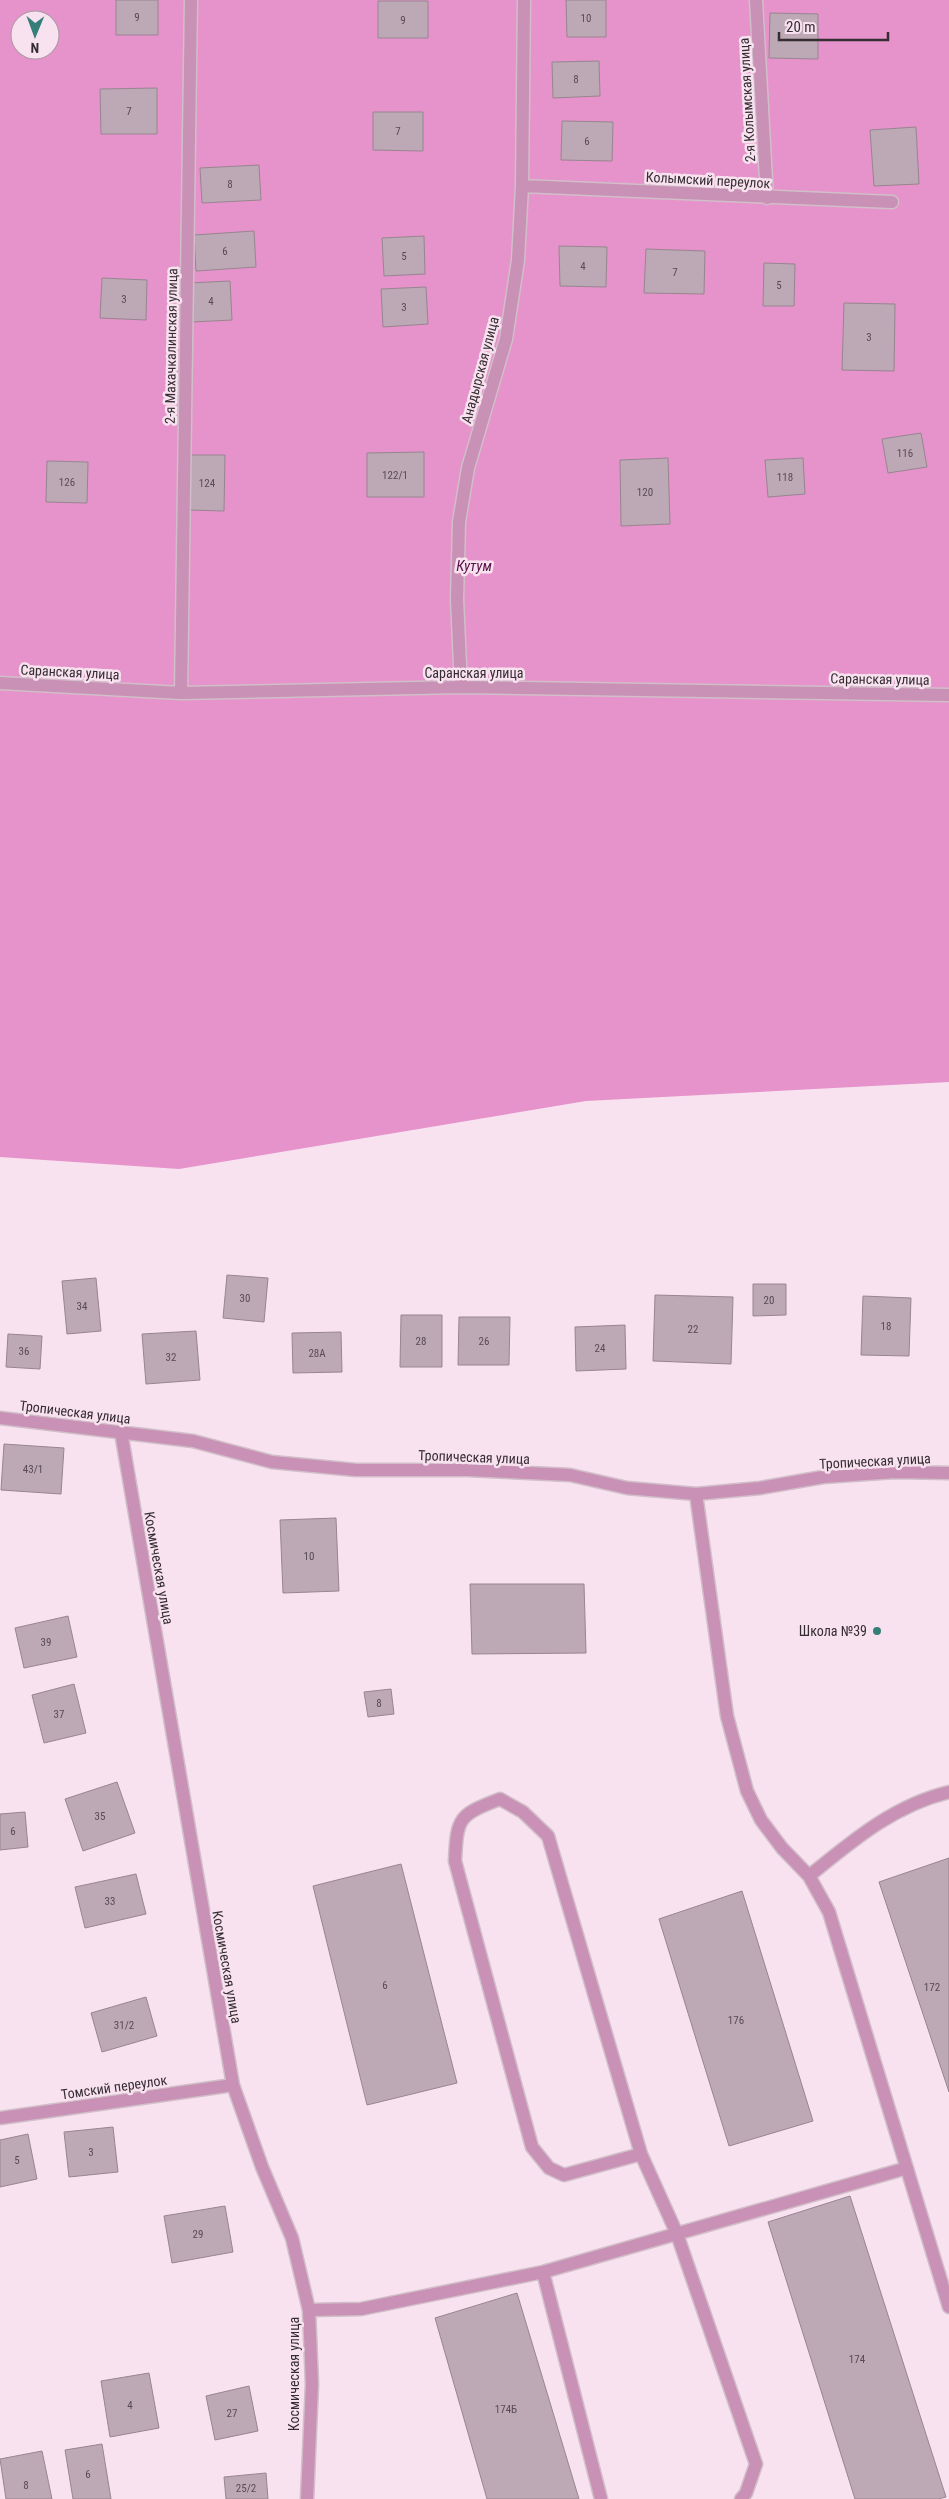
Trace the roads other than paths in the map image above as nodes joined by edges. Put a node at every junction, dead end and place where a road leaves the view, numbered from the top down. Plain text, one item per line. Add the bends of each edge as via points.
1 (191, 0) edge
2 (524, 0) edge
3 (756, 0) edge
4 (522, 186) junction
5 (767, 198) junction
6 (892, 202) dead end
7 (0, 683) edge
8 (461, 687) junction
9 (181, 693) junction
10 (949, 695) edge
11 (0, 1418) edge
12 (120, 1432) junction
13 (949, 1473) edge
14 (696, 1494) junction
15 (949, 1792) edge
16 (810, 1876) junction
17 (233, 2085) junction
18 (0, 2118) edge
19 (641, 2154) junction
20 (907, 2168) junction
21 (677, 2234) junction
22 (544, 2272) junction
23 (949, 2307) edge
24 (309, 2310) junction
25 (307, 2499) edge
26 (601, 2499) edge
27 (741, 2499) edge

1 - 9 street, 2-я Махачкалинская улица
2 - 4 street, Анадырская улица
3 - 5 street, 2-я Колымская улица
4 - 5 street, Колымский переулок
4 - 8 street, Анадырская улица via 518,260 506,339 468,468 459,522 457,599
5 - 6 street, Колымский переулок
7 - 9 street, Саранская улица
8 - 9 street, Саранская улица
8 - 10 street, Саранская улица
11 - 12 street, Тропическая улица
12 - 14 street, Тропическая улица via 193,1442 272,1462 356,1470 468,1470 570,1475 627,1488
12 - 17 street, Космическая улица
13 - 14 street, Тропическая улица via 896,1472 823,1477 760,1488
14 - 16 street via 727,1716 747,1791 761,1820 782,1848
15 - 16 street via 931,1796 876,1823
16 - 20 street via 829,1912
17 - 18 street, Томский переулок
17 - 24 street, Космическая улица via 292,2238
19 - 19 street via 564,2174 549,2168 532,2147 455,1862 457,1827 473,1809 500,1799 523,1812 548,1836
19 - 21 street
20 - 21 street
20 - 23 street
21 - 22 street
21 - 27 street via 756,2464
22 - 24 street via 360,2309
22 - 26 street
24 - 25 street, Космическая улица via 312,2384

